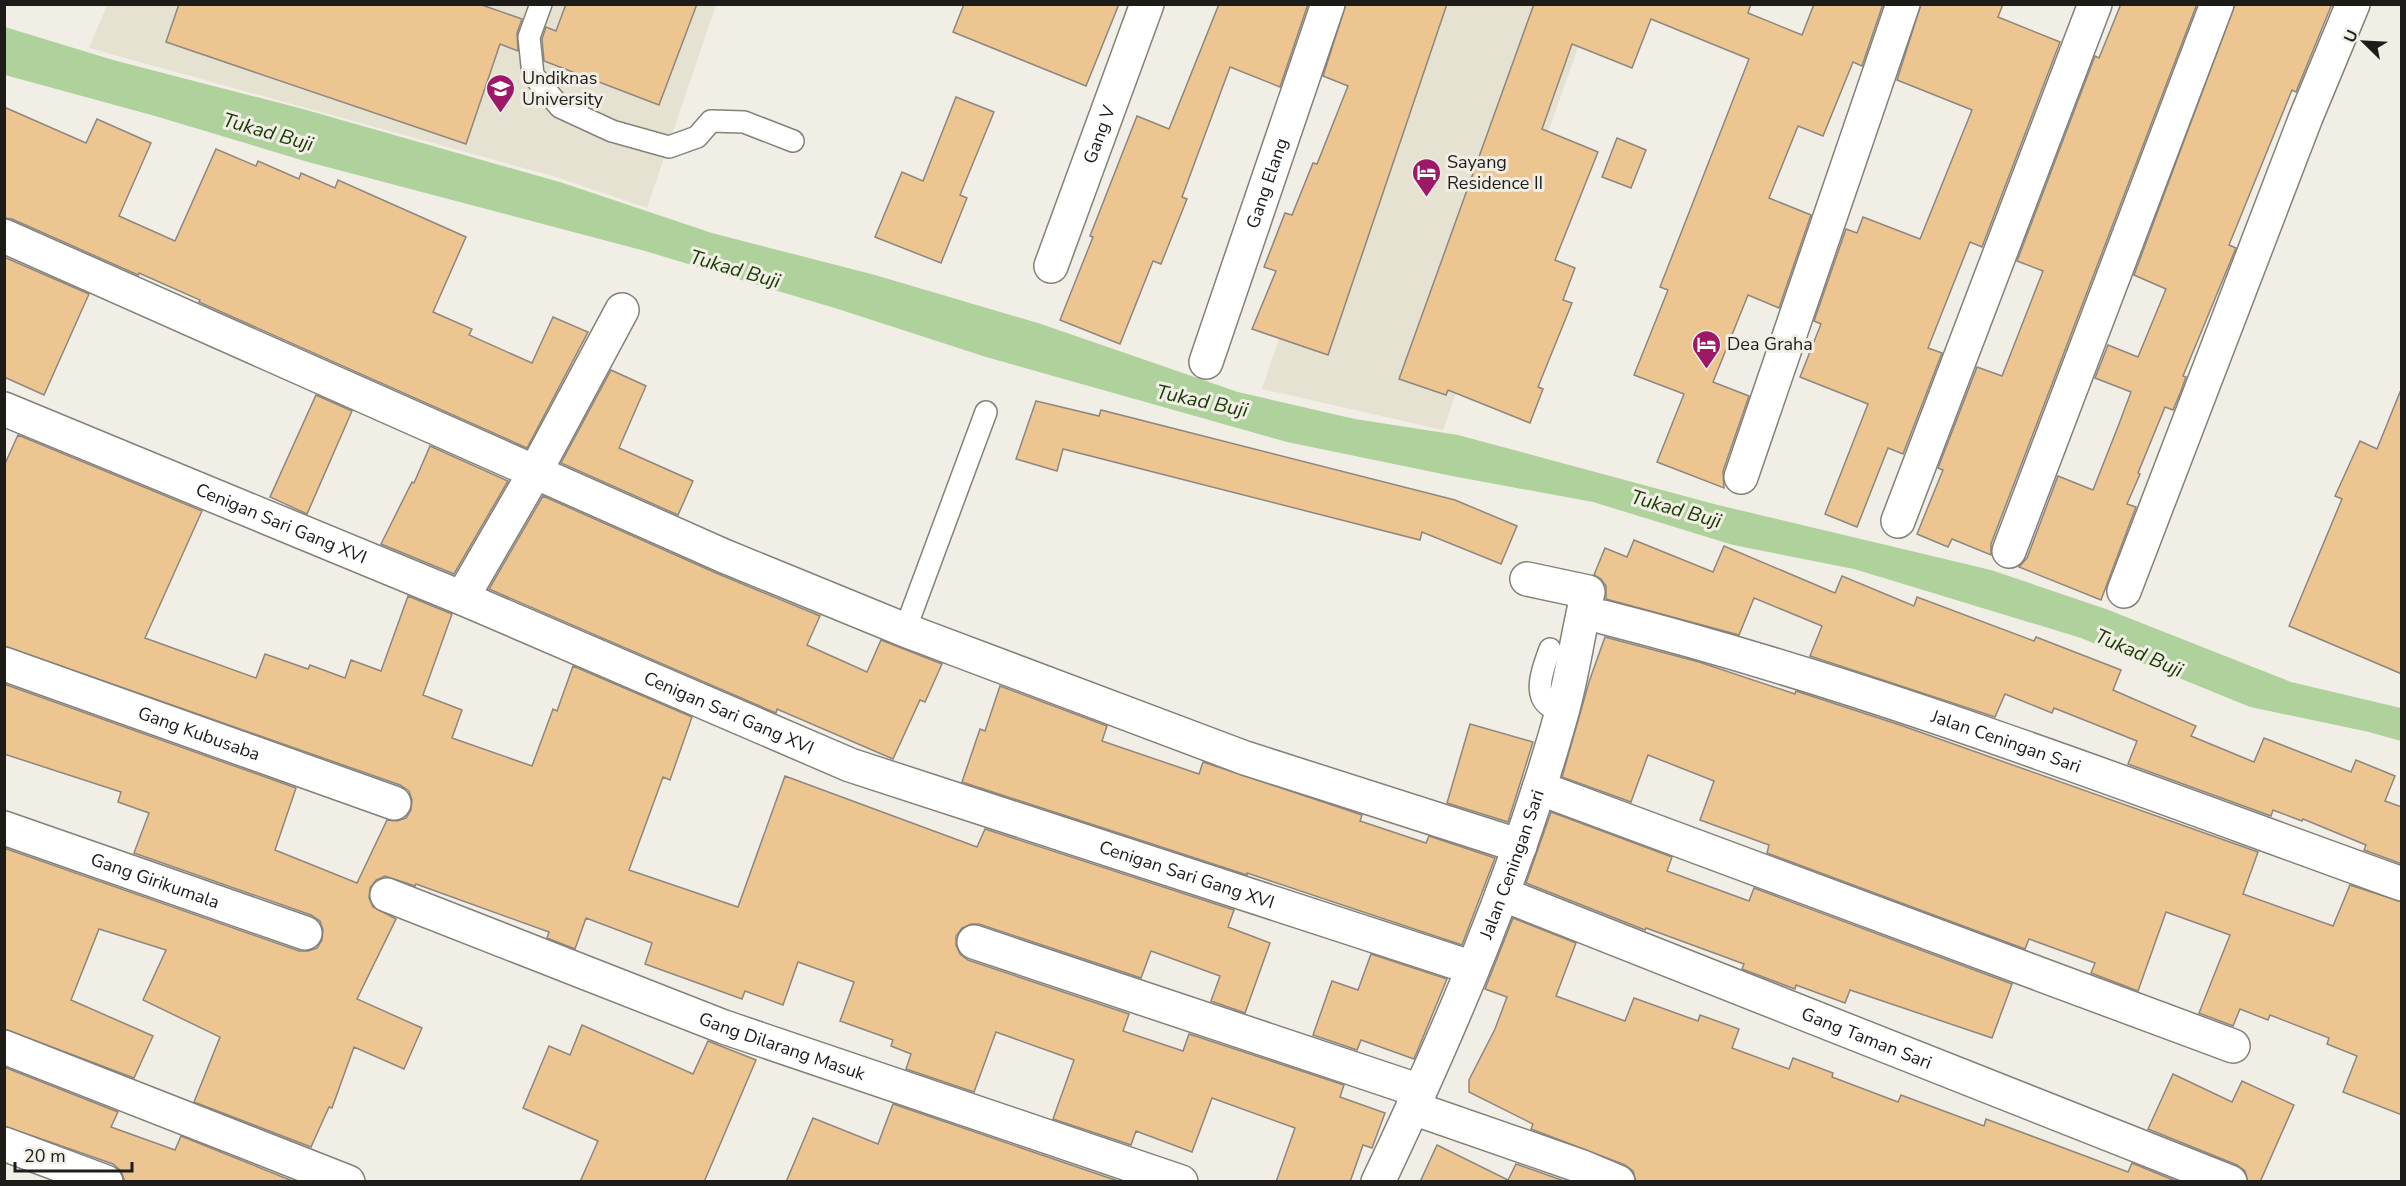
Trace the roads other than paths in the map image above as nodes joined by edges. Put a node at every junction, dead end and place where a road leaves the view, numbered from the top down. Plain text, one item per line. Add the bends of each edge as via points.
1 (541, 4) edge
2 (1147, 4) edge
3 (1328, 4) edge
4 (1904, 4) edge
5 (2095, 4) edge
6 (2217, 4) edge
7 (2352, 4) edge
8 (794, 141) dead end
9 (4, 236) edge
10 (1051, 266) dead end
11 (622, 310) dead end
12 (1206, 362) dead end
13 (4, 409) edge
14 (986, 412) dead end
15 (535, 472) junction
16 (1741, 477) dead end
17 (1898, 521) dead end
18 (2009, 551) dead end
19 (1527, 579) dead end
20 (2124, 591) dead end
21 (462, 598) junction
22 (1603, 617) dead end
23 (905, 630) junction
24 (1550, 649) dead end
25 (4, 664) edge
26 (1562, 711) junction
27 (1539, 788) junction
28 (394, 803) dead end
29 (4, 828) edge
30 (1520, 846) junction
31 (2402, 884) edge
32 (1502, 894) junction
33 (387, 895) dead end
34 (305, 933) dead end
35 (974, 942) dead end
36 (1473, 968) junction
37 (2233, 1046) dead end
38 (4, 1047) edge
39 (1417, 1100) junction
40 (4, 1144) edge
41 (106, 1182) edge
42 (348, 1182) edge
43 (1181, 1182) edge
44 (1378, 1182) edge
45 (1618, 1182) edge
46 (2230, 1182) edge

1 - 8 lane via 530,37 533,75 560,107 612,131 669,147 697,137 711,121 744,122
2 - 10 street, Gang V
3 - 12 street, Gang Elang
4 - 16 street
5 - 17 street
6 - 18 street
7 - 20 street
9 - 15 street
11 - 15 street
13 - 21 street, Cenigan Sari Gang XVI
14 - 23 lane
15 - 21 street
15 - 23 street via 724,556
19 - 26 street, Jalan Ceningan Sari via 1588,592
21 - 36 street, Cenigan Sari Gang XVI via 850,765
22 - 31 street, Jalan Ceningan Sari via 1765,662 1928,715
23 - 30 street via 1245,758
24 - 26 lane via 1540,679 1542,695 1544,704
25 - 28 street, Gang Kubusaba
26 - 27 street, Jalan Ceningan Sari
27 - 30 street, Jalan Ceningan Sari
27 - 37 street
29 - 34 street, Gang Girikumala
30 - 32 street, Jalan Ceningan Sari
32 - 36 street, Jalan Ceningan Sari
32 - 46 street, Gang Taman Sari
33 - 43 street, Gang Dilarang Masuk via 724,1027
35 - 39 street
36 - 39 street, Jalan Ceningan Sari
38 - 42 street
39 - 44 street, Jalan Ceningan Sari
39 - 45 street
40 - 41 street

